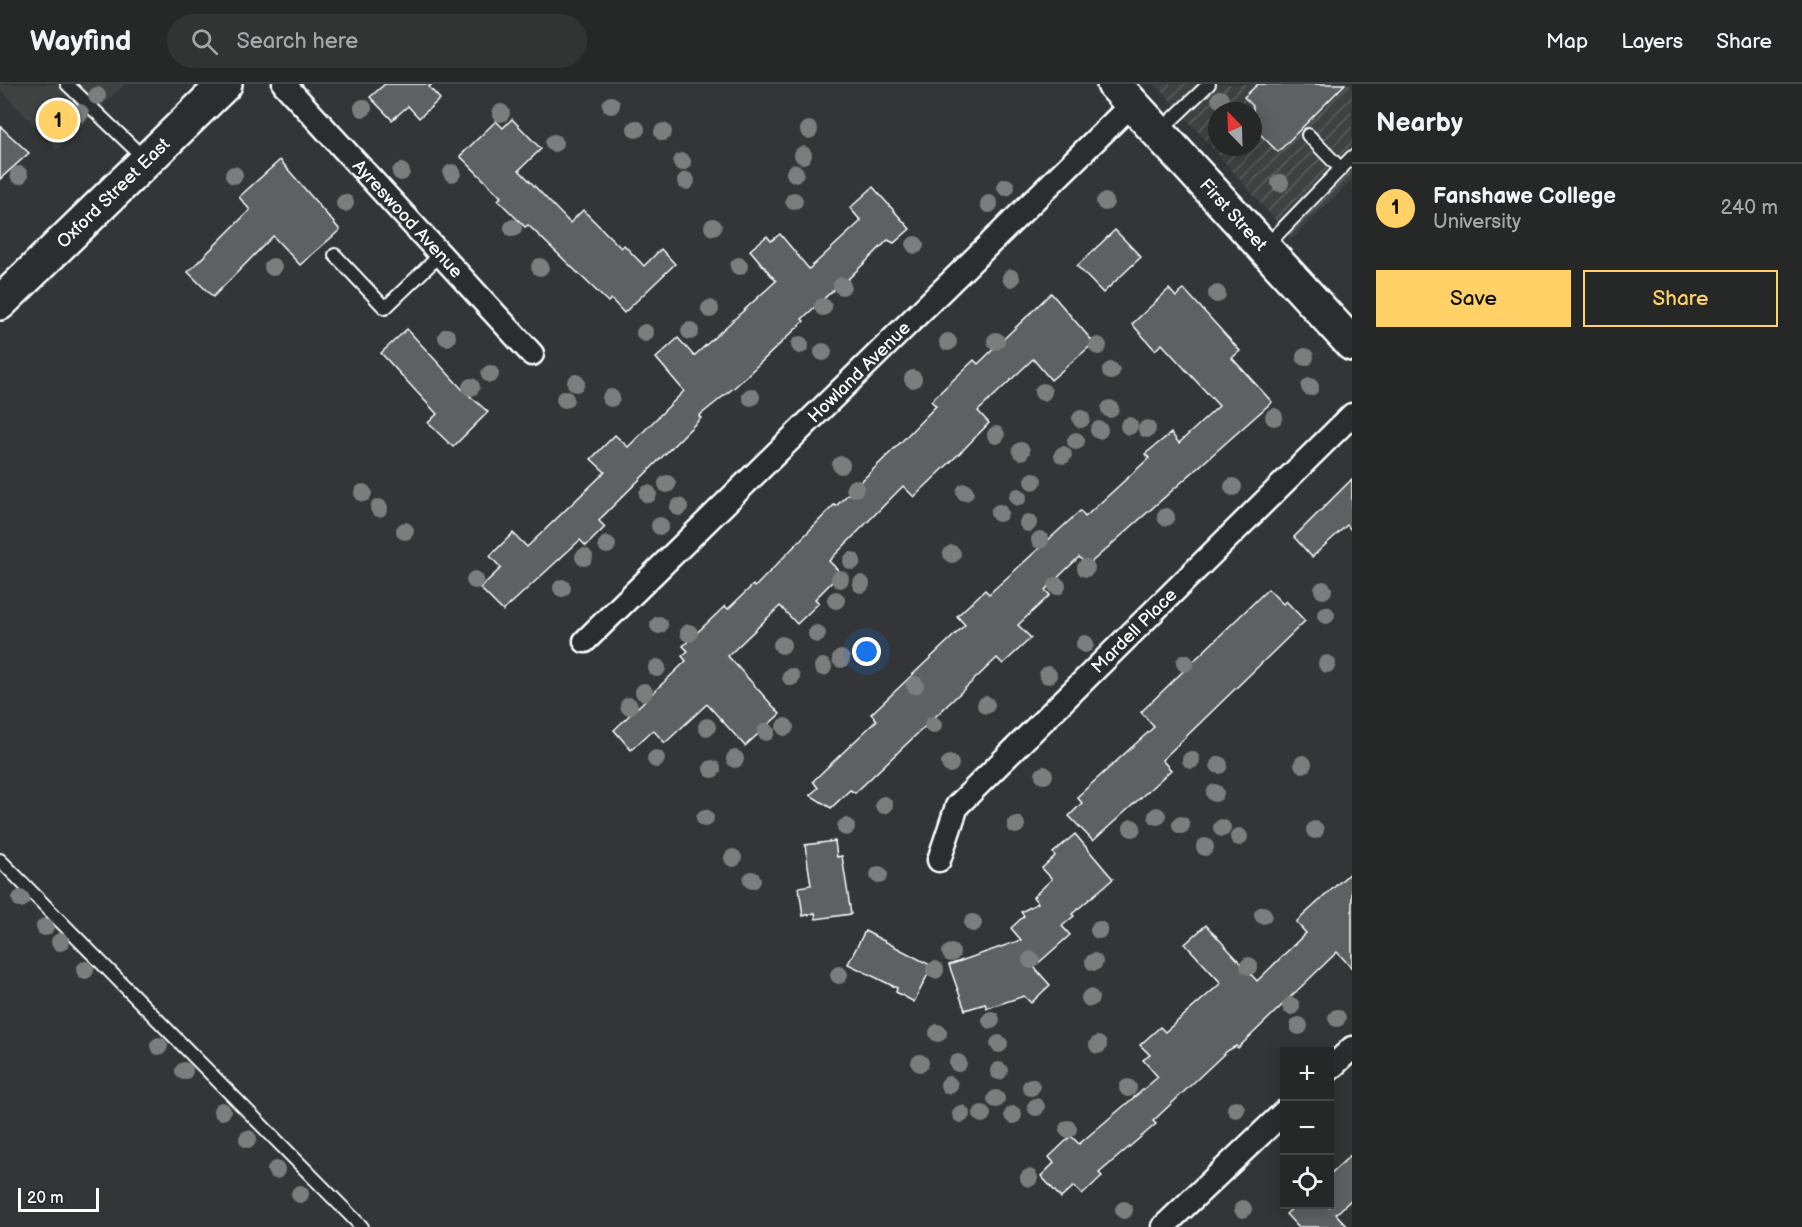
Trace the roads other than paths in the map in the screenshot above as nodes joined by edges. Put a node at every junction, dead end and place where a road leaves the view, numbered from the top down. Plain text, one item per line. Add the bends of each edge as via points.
1 (67, 84) edge
2 (225, 84) edge
3 (284, 84) edge
4 (1209, 84) edge
5 (1124, 93) edge
6 (1159, 132) junction
7 (1308, 135) dead end
8 (1352, 157) edge
9 (147, 160) junction
10 (1341, 169) junction
11 (1264, 248) junction
12 (335, 255) dead end
13 (440, 255) junction
14 (0, 303) edge
15 (1352, 344) edge
16 (532, 354) dead end
17 (1352, 415) edge
18 (585, 641) dead end
19 (0, 860) edge
20 (939, 860) dead end
21 (1352, 1048) edge
22 (1334, 1064) edge
23 (1280, 1116) edge
24 (362, 1227) edge
25 (1163, 1227) edge

1 - 9 lane
2 - 9 street, Oxford Street East
3 - 13 street, Ayreswood Avenue
4 - 6 lane
5 - 6 street, First Street
5 - 18 street, Howland Avenue
6 - 11 street, First Street
7 - 10 lane
8 - 10 lane
9 - 14 street, Oxford Street East
10 - 11 lane
11 - 15 street, First Street
12 - 13 lane via 385,308
13 - 16 street, Ayreswood Avenue
17 - 20 street, Mardell Place via 957,806
19 - 24 lane
21 - 22 street
23 - 25 street

